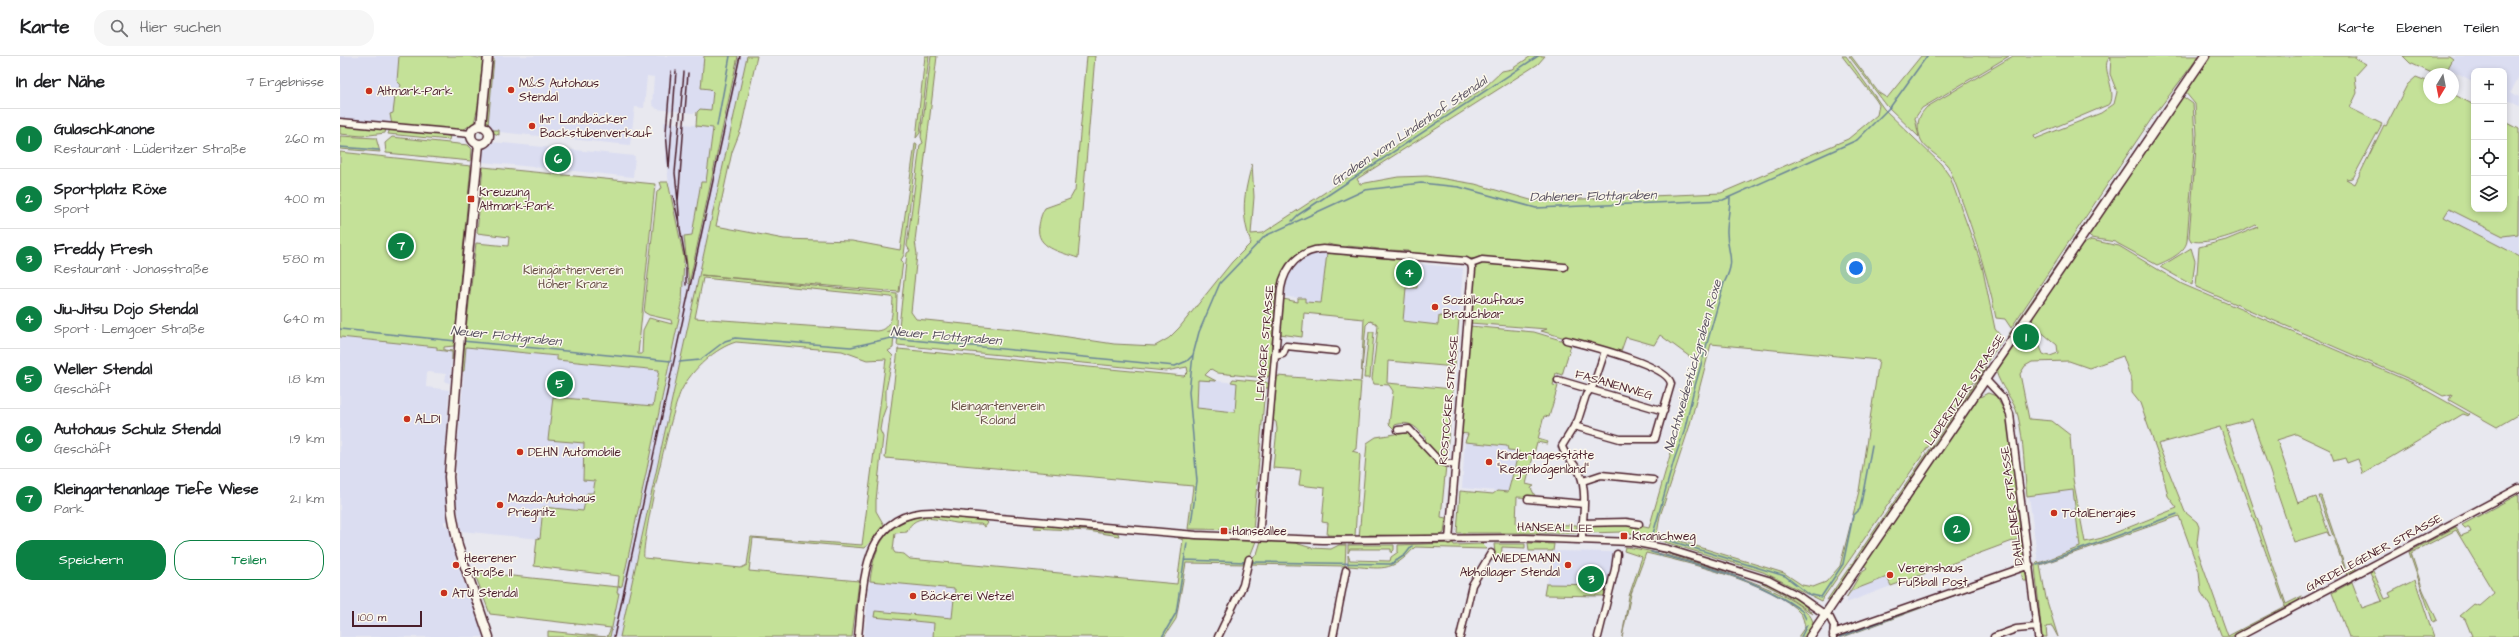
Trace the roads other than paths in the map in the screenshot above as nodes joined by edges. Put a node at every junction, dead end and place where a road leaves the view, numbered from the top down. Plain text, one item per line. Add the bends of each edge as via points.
1 (488, 56) edge
2 (2205, 56) edge
3 (340, 122) edge
4 (481, 126) junction
5 (471, 134) junction
6 (479, 144) junction
7 (1471, 264) junction
8 (1564, 267) dead end
9 (1566, 340) dead end
10 (1336, 351) dead end
11 (1605, 351) junction
12 (1275, 356) junction
13 (1558, 380) dead end
14 (1986, 380) junction
15 (1590, 389) junction
16 (1664, 411) junction
17 (1574, 426) junction
18 (1398, 430) dead end
19 (1455, 465) junction
20 (1653, 480) dead end
21 (1582, 481) junction
22 (2519, 488) edge
23 (1528, 499) dead end
24 (1584, 504) junction
25 (1582, 523) junction
26 (1639, 524) dead end
27 (1259, 538) junction
28 (1582, 539) junction
29 (1449, 540) junction
30 (1491, 553) dead end
31 (1617, 554) dead end
32 (1249, 561) dead end
33 (2030, 565) junction
34 (1346, 570) dead end
35 (1825, 615) junction
36 (2037, 627) junction
37 (1833, 636) edge
38 (489, 637) edge
39 (858, 637) edge
40 (1218, 637) edge
41 (1332, 637) edge
42 (1460, 637) edge
43 (1598, 637) edge
44 (1810, 637) edge
45 (1994, 637) edge
46 (2038, 637) edge
47 (2238, 637) edge

1 - 4 main road
2 - 14 main road, LÜDERITZER STRASSE
3 - 5 street
4 - 5 main road via 474,129
4 - 6 main road via 488,130 489,136 485,142
5 - 6 main road via 474,141
6 - 38 main road via 450,449 451,504 461,558
7 - 8 street, LEMGOER STRASSE via 1482,260
7 - 12 street, LEMGOER STRASSE via 1466,261 1330,249 1304,253 1291,263 1283,278
7 - 19 street, ROSTOCKER STRASSE
9 - 11 street
10 - 12 street via 1286,346 1283,354
11 - 15 street
11 - 16 street via 1644,363 1671,381
12 - 27 street, LEMGOER STRASSE
13 - 15 street, FASANENWEG
14 - 33 street, DAHLENER STRASSE via 2003,398 2010,414
14 - 35 main road, LÜDERITZER STRASSE
15 - 16 street, FASANENWEG
15 - 17 street
16 - 17 street via 1656,437 1640,440 1620,439
17 - 21 street via 1563,443 1563,450 1575,464
18 - 19 street via 1409,429 1414,432 1438,461
19 - 29 street, ROSTOCKER STRASSE
20 - 21 street via 1602,475
21 - 24 street
22 - 47 street, GARDELEGENER STRASSE
23 - 24 street
24 - 25 street
25 - 26 street
25 - 28 street
27 - 29 street, HANSEALLEE via 1357,542
27 - 39 street, HANSEALLEE via 932,512 912,514 890,525 877,539 868,557
28 - 29 street, HANSEALLEE
28 - 35 street, HANSEALLEE via 1646,544 1739,571 1777,584
30 - 42 street via 1472,584
31 - 43 street
32 - 40 street via 1236,602
33 - 36 street, DAHLENER STRASSE
33 - 37 street
34 - 41 street
35 - 37 street via 1832,622
35 - 44 main road, LÜDERITZER STRASSE
36 - 45 street via 2016,629
36 - 46 street, DAHLENER STRASSE

